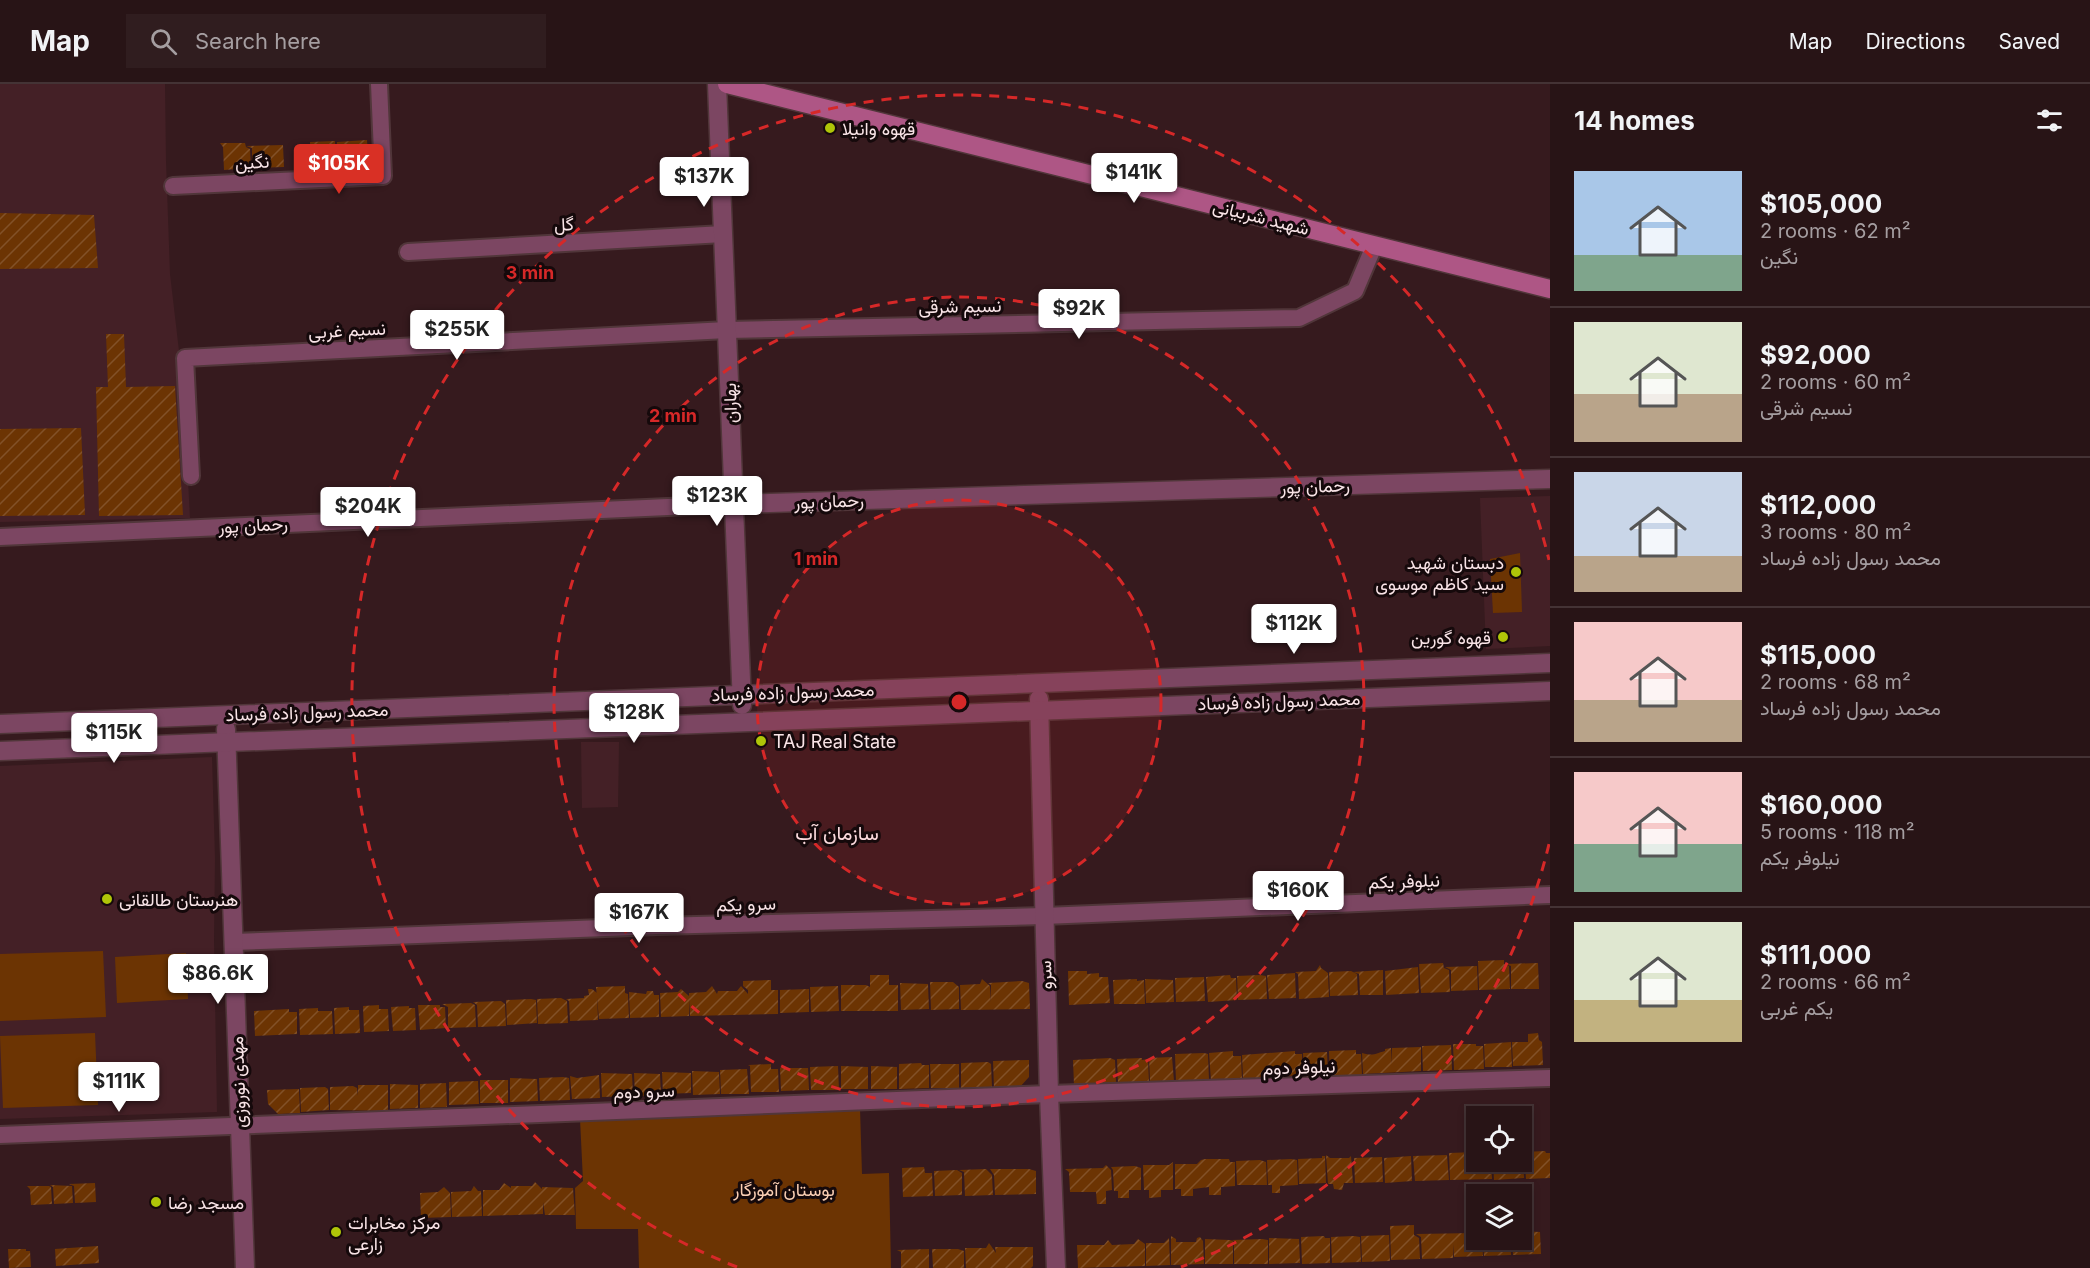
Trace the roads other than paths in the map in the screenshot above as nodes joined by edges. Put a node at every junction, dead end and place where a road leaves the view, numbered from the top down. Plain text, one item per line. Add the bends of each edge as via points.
1 (379, 84) edge
2 (717, 84) edge
3 (727, 84) edge
4 (173, 186) dead end
5 (723, 234) junction
6 (1374, 246) junction
7 (408, 252) dead end
8 (1550, 289) edge
9 (727, 330) junction
10 (191, 476) dead end
11 (1550, 479) edge
12 (734, 504) junction
13 (0, 537) edge
14 (1550, 663) edge
15 (1381, 670) junction
16 (1039, 682) junction
17 (1550, 691) edge
18 (742, 694) junction
19 (1384, 697) junction
20 (510, 704) junction
21 (1040, 710) junction
22 (225, 716) junction
23 (743, 722) junction
24 (0, 724) edge
25 (511, 731) junction
26 (226, 742) junction
27 (0, 751) edge
28 (1550, 895) edge
29 (1044, 916) junction
30 (233, 942) junction
31 (1550, 1078) edge
32 (1049, 1094) junction
33 (240, 1127) junction
34 (0, 1135) edge
35 (245, 1268) edge
36 (1056, 1268) edge

1 - 4 street, نگین via 383,176
2 - 5 street, بهاران
3 - 6 main road, شهید شربیانی
5 - 7 street, گل
5 - 9 street, بهاران
6 - 8 main road, شهید شربیانی
6 - 9 street, نسیم شرقی via 1355,291 1299,318
9 - 10 street, نسیم غربی via 185,358
9 - 12 street, بهاران
11 - 12 street, رحمان پور
12 - 13 street, رحمان پور
12 - 18 street, بهاران
14 - 15 street, محمد رسول زاده فرساد
15 - 16 street, محمد رسول زاده فرساد
15 - 19 street
16 - 18 street, محمد رسول زاده فرساد
16 - 21 street, سرو
17 - 19 street, محمد رسول زاده فرساد
18 - 20 street, محمد رسول زاده فرساد
18 - 23 street, بهاران
19 - 21 street, محمد رسول زاده فرساد
20 - 22 street, محمد رسول زاده فرساد
20 - 25 street
21 - 23 street, محمد رسول زاده فرساد
21 - 29 street, سرو
22 - 24 street, محمد رسول زاده فرساد
22 - 26 street, مهدی نوروزی
23 - 25 street, محمد رسول زاده فرساد
25 - 26 street, محمد رسول زاده فرساد
26 - 27 street, محمد رسول زاده فرساد
26 - 30 street, مهدی نوروزی
28 - 29 street, نیلوفر یکم
29 - 30 street, سرو یکم
29 - 32 street, سرو
30 - 33 street, مهدی نوروزی
31 - 32 street, نیلوفر دوم
32 - 33 street, سرو دوم
32 - 36 street, سرو
33 - 34 street, سرو دوم
33 - 35 street, مهدی نوروزی

